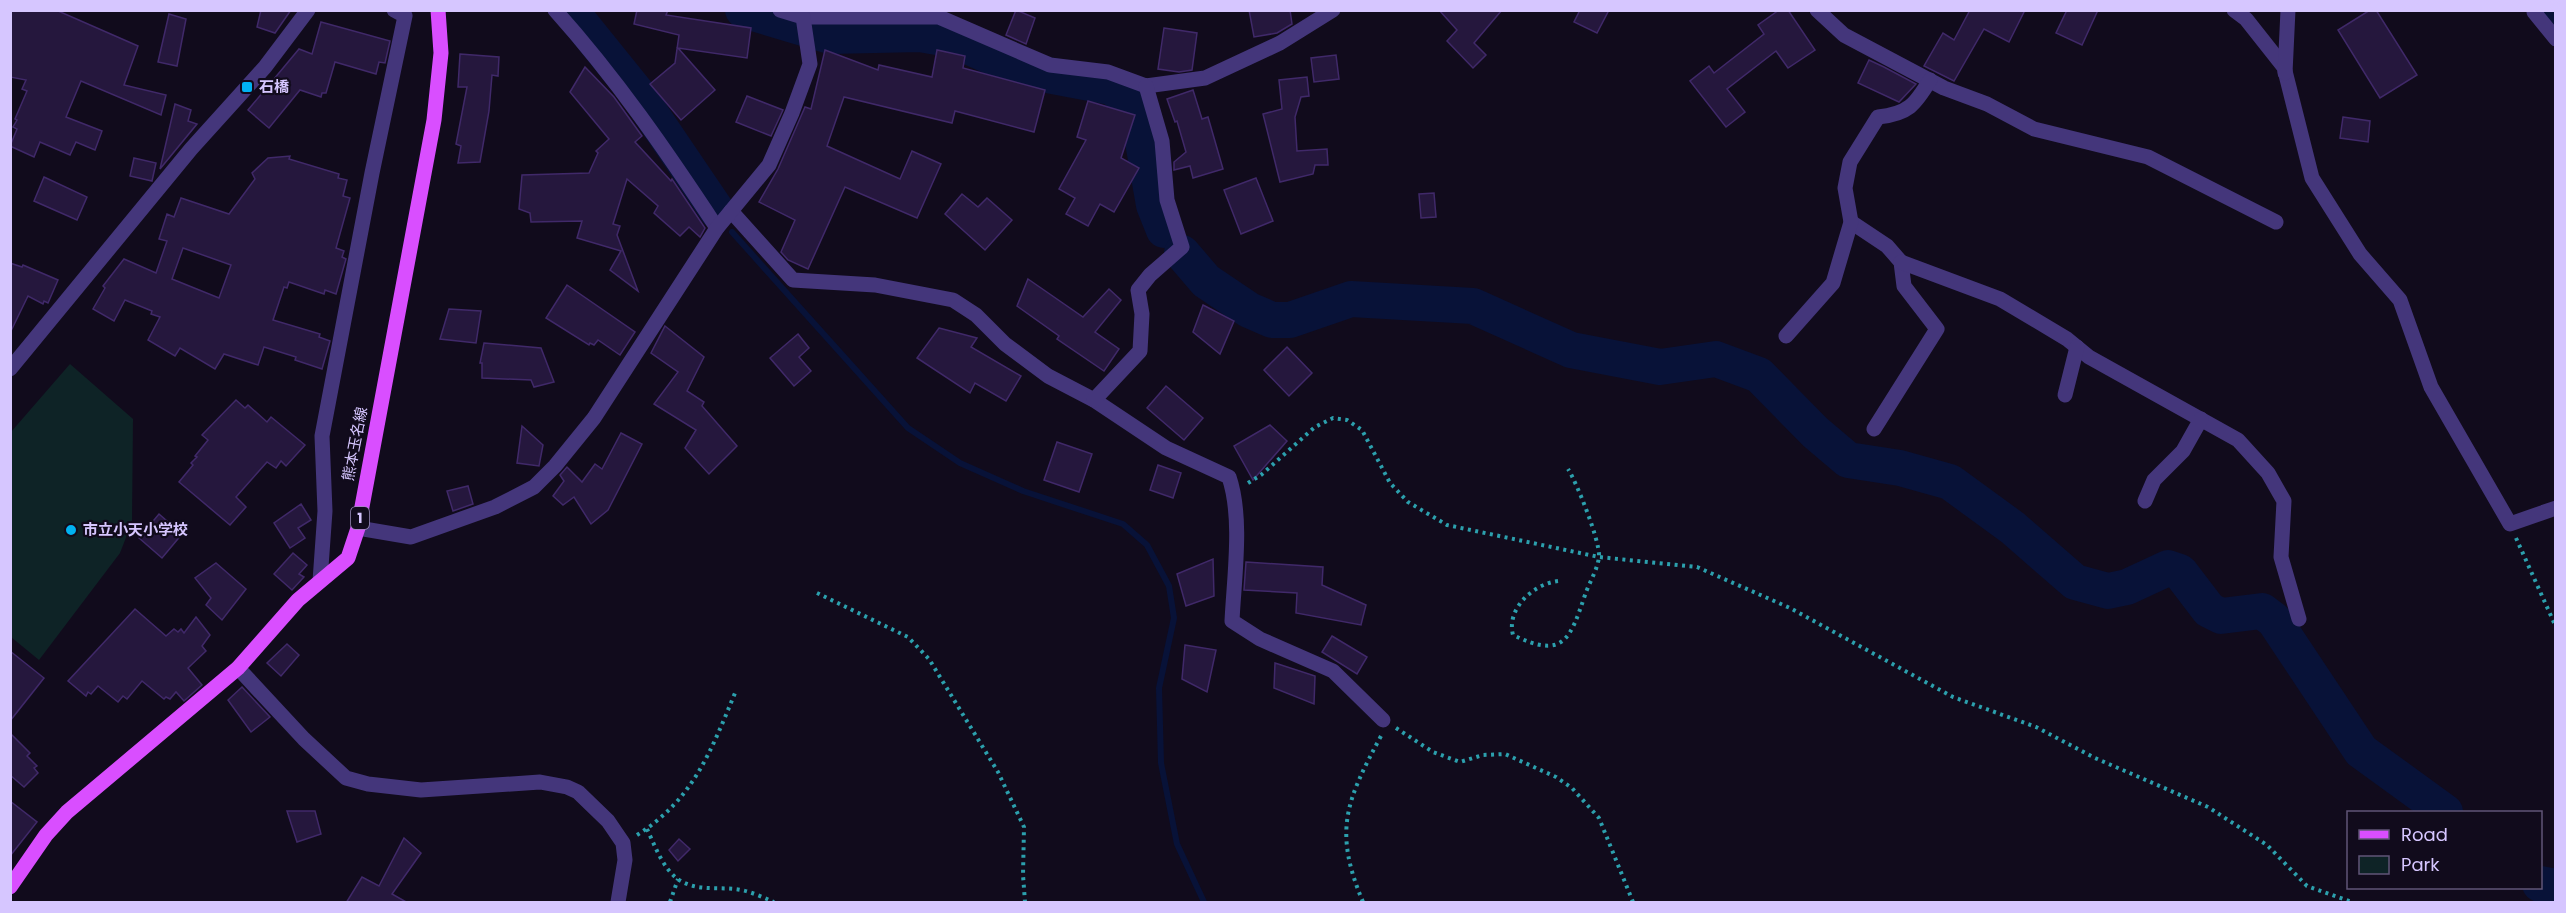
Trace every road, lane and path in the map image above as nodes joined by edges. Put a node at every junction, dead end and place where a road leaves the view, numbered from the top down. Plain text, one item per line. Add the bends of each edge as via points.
1 (308, 10) edge
2 (394, 10) edge
3 (438, 10) edge
4 (555, 10) edge
5 (780, 10) edge
6 (1333, 10) edge
7 (1817, 10) edge
8 (2234, 10) edge
9 (2288, 10) edge
10 (2534, 11) edge
11 (804, 20) junction
12 (2556, 39) edge
13 (2285, 74) junction
14 (1930, 80) junction
15 (1146, 86) junction
16 (731, 211) junction
17 (1851, 222) junction
18 (2277, 222) dead end
19 (717, 228) junction
20 (1901, 262) junction
21 (1786, 336) dead end
22 (2077, 347) junction
23 (10, 369) edge
24 (2065, 394) dead end
25 (1094, 400) junction
26 (2201, 419) junction
27 (1874, 429) dead end
28 (1568, 469) dead end
29 (1234, 490) junction
30 (2145, 501) dead end
31 (2556, 508) edge
32 (2510, 524) junction
33 (358, 528) junction
34 (1599, 557) junction
35 (320, 581) junction
36 (1558, 581) dead end
37 (817, 593) dead end
38 (2299, 619) dead end
39 (2556, 627) edge
40 (238, 668) junction
41 (735, 693) dead end
42 (1383, 720) junction
43 (647, 829) junction
44 (623, 843) junction
45 (678, 879) junction
46 (10, 887) edge
47 (618, 903) edge
48 (670, 903) edge
49 (774, 903) edge
50 (1025, 903) edge
51 (1363, 903) edge
52 (1633, 903) edge
53 (2352, 903) edge

1 - 23 street via 265,67 191,149
2 - 35 street via 405,16 322,435 325,511
3 - 33 main road, 熊本玉名線 / 1 via 441,53 434,120
4 - 19 street via 662,144
5 - 11 street
6 - 15 street via 1280,43 1205,78
7 - 14 street via 1844,35
8 - 13 street via 2246,19 2284,67
9 - 13 street
10 - 12 street
11 - 15 street via 939,17 1050,65 1108,72
11 - 16 street via 810,64 792,113 768,165
13 - 32 street via 2312,178 2360,254 2400,300 2431,387
14 - 17 street via 1916,104 1897,115 1878,117 1850,162 1845,188
14 - 18 street via 2034,129 2148,157
15 - 25 street via 1162,141 1167,200 1182,247 1138,290 1142,314 1140,351
16 - 19 street
16 - 25 street via 794,279 875,285 953,300 1048,376
17 - 20 street via 1887,246
17 - 21 street via 1833,283
19 - 33 street via 594,418 534,487 495,507 411,537
20 - 22 street via 2000,299
20 - 27 street via 1904,286 1937,329
22 - 24 street
22 - 26 street
25 - 29 street via 1166,448 1229,477
26 - 30 street via 2183,451 2154,480
26 - 38 street via 2238,440 2268,473 2284,501 2281,557
28 - 34 path via 1597,542
29 - 34 path via 1262,475 1316,427 1333,418 1347,420 1362,430 1390,483 1408,502 1447,525
29 - 42 street via 1232,621 1260,639 1333,671
31 - 32 street
32 - 39 path
33 - 35 main road, 熊本玉名線 / 1 via 348,558
34 - 36 path via 1573,630 1565,641 1552,646 1525,641 1513,634 1513,613 1536,588
34 - 53 path via 1697,567 1790,608 1953,697 2036,727 2095,758 2208,807 2267,845 2307,886
35 - 40 main road, 熊本玉名線 / 1
37 - 50 path via 908,636 929,659 998,772 1024,827
40 - 44 street via 346,778 421,790 540,782 567,787 578,792 608,820
40 - 46 main road, 熊本玉名線 / 1 via 67,812
41 - 43 path via 713,745 685,795
42 - 51 path via 1382,734 1355,784 1346,818 1347,855
42 - 52 path via 1460,762 1505,753 1572,788 1599,818
43 - 44 path
43 - 45 path via 667,867
44 - 47 street via 626,860
45 - 48 path
45 - 49 path via 692,886 735,889

